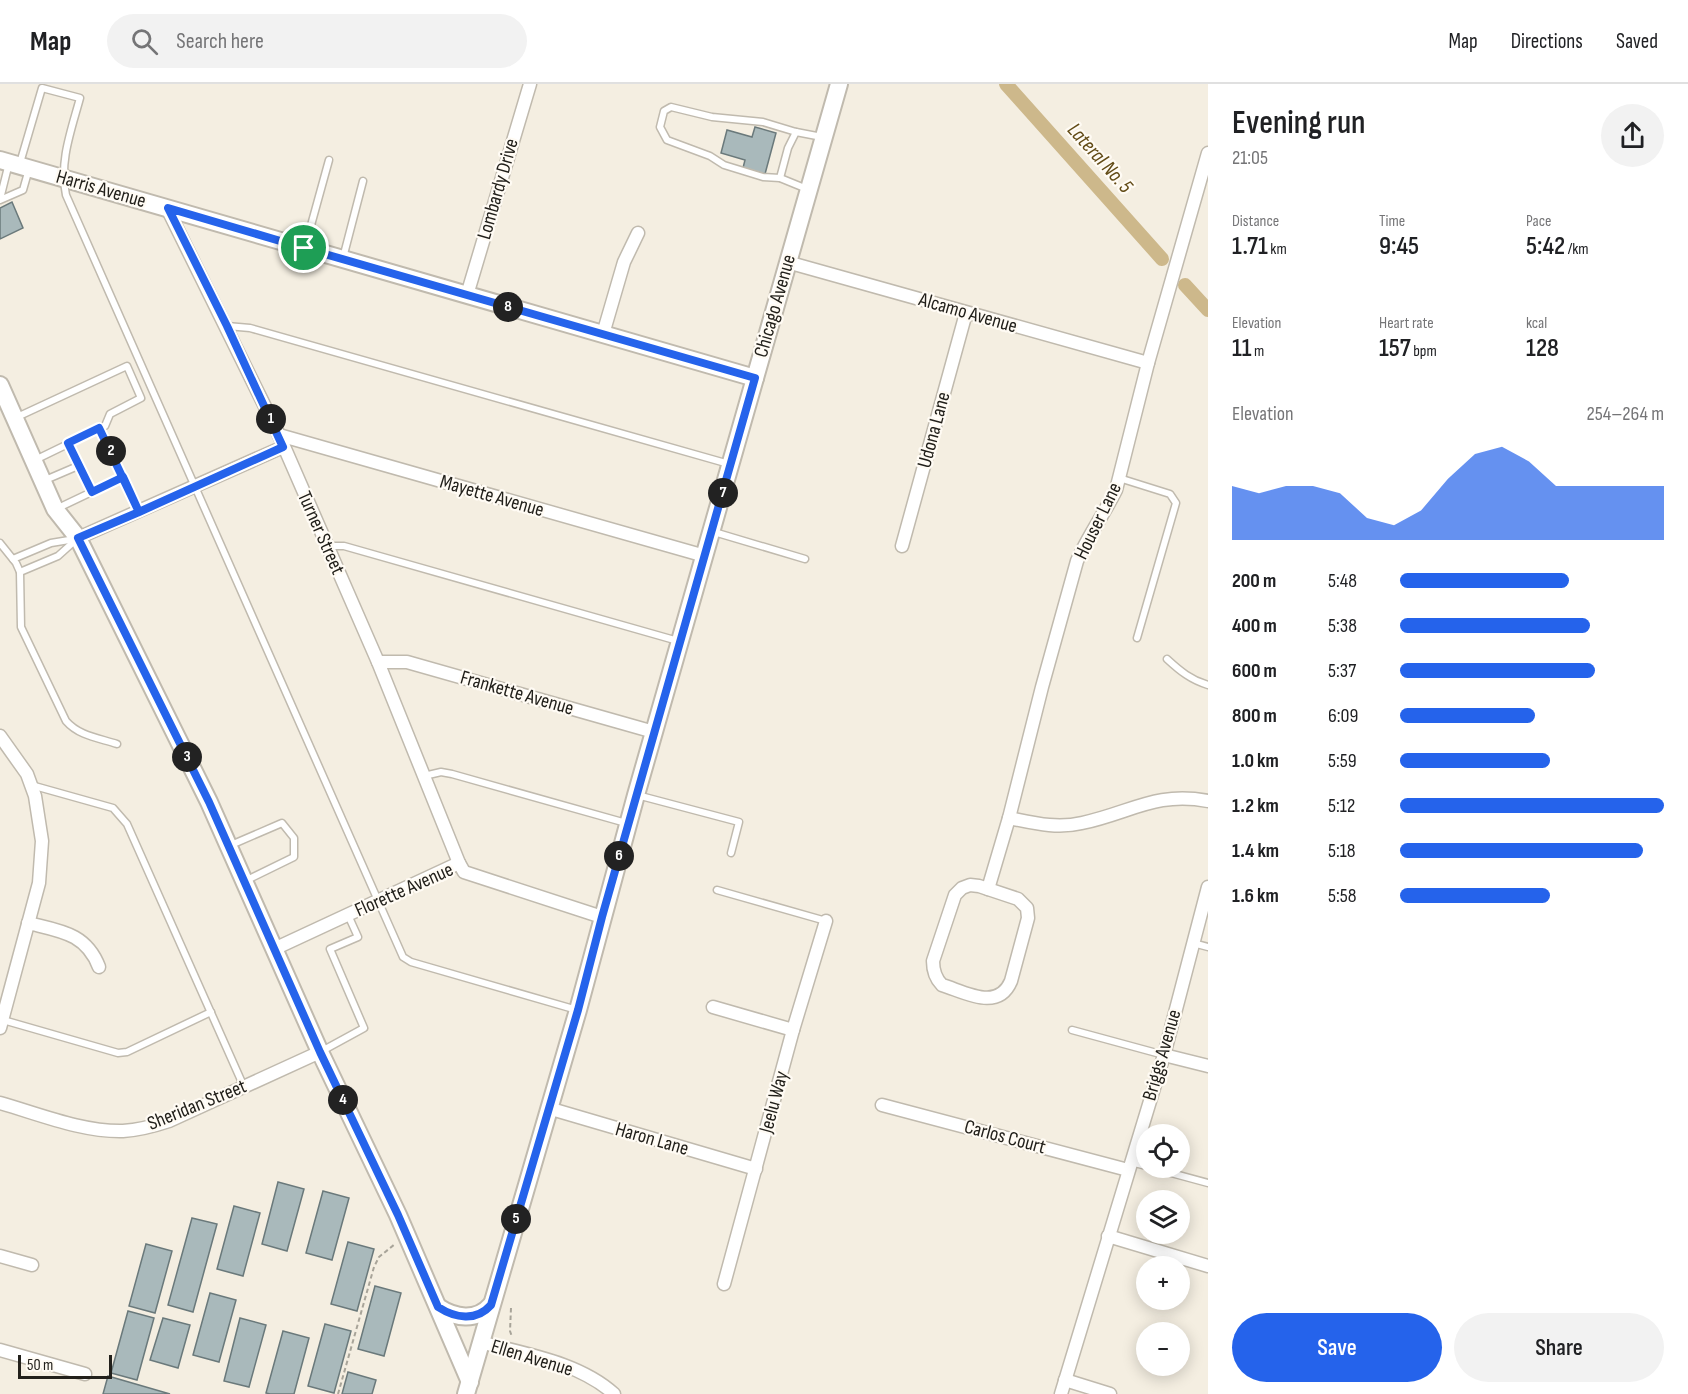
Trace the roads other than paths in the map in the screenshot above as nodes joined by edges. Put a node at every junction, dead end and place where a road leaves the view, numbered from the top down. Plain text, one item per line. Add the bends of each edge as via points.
1 (530, 84) edge
2 (839, 84) edge
3 (796, 132) junction
4 (823, 137) junction
5 (1208, 153) edge
6 (330, 160) dead end
7 (15, 164) edge
8 (62, 178) junction
9 (780, 178) junction
10 (363, 181) dead end
11 (808, 190) junction
12 (0, 199) edge
13 (168, 208) junction
14 (638, 233) dead end
15 (304, 248) junction
16 (343, 259) junction
17 (788, 262) junction
18 (467, 295) junction
19 (966, 313) junction
20 (227, 326) junction
21 (603, 334) junction
22 (1148, 363) junction
23 (755, 378) junction
24 (0, 385) edge
25 (15, 418) junction
26 (99, 428) junction
27 (281, 441) junction
28 (68, 443) junction
29 (34, 461) junction
30 (731, 464) junction
31 (78, 466) junction
32 (123, 477) junction
33 (1119, 478) junction
34 (43, 482) junction
35 (195, 487) junction
36 (92, 492) junction
37 (55, 509) junction
38 (139, 512) junction
39 (712, 532) junction
40 (78, 538) junction
41 (0, 543) edge
42 (326, 546) junction
43 (902, 546) dead end
44 (705, 556) junction
45 (13, 559) junction
46 (805, 559) dead end
47 (20, 572) junction
48 (1137, 638) dead end
49 (680, 641) junction
50 (1167, 659) dead end
51 (378, 662) junction
52 (1208, 685) edge
53 (654, 732) junction
54 (0, 736) edge
55 (117, 744) dead end
56 (424, 777) junction
57 (31, 785) junction
58 (636, 795) junction
59 (1208, 801) edge
60 (1009, 818) junction
61 (628, 824) junction
62 (229, 846) junction
63 (731, 853) dead end
64 (459, 863) junction
65 (244, 881) junction
66 (1208, 887) edge
67 (988, 889) junction
68 (717, 890) dead end
69 (378, 901) junction
70 (348, 915) junction
71 (602, 917) junction
72 (826, 921) joint
73 (28, 923) junction
74 (1193, 943) junction
75 (1208, 947) edge
76 (274, 949) junction
77 (99, 967) dead end
78 (713, 1007) dead end
79 (578, 1010) junction
80 (211, 1012) junction
81 (1, 1024) edge
82 (793, 1030) junction
83 (1072, 1030) dead end
84 (320, 1052) junction
85 (1164, 1054) junction
86 (1208, 1066) edge
87 (244, 1087) junction
88 (0, 1103) edge
89 (882, 1105) dead end
90 (548, 1108) junction
91 (1129, 1166) junction
92 (1136, 1166) edge
93 (756, 1169) junction
94 (1189, 1178) edge
95 (1208, 1183) edge
96 (1108, 1236) junction
97 (0, 1256) edge
98 (32, 1265) dead end
99 (1208, 1266) edge
100 (724, 1284) dead end
101 (491, 1305) junction
102 (438, 1307) junction
103 (480, 1342) junction
104 (0, 1350) edge
105 (85, 1374) dead end
106 (1065, 1380) junction
107 (470, 1389) edge
108 (614, 1394) edge
109 (1061, 1394) edge
110 (1110, 1394) edge

1 - 18 street, Lombardy Drive
2 - 4 street, Chicago Avenue
3 - 4 lane
3 - 9 lane
3 - 9 lane via 763,122 712,117 671,107 664,111 660,128 667,140 724,165
4 - 11 street, Chicago Avenue
5 - 22 street, Houser Lane
6 - 15 lane
7 - 8 street, Harris Avenue
7 - 8 lane via 42,88 80,98
7 - 12 lane
7 - 12 lane via 23,190
8 - 13 street, Harris Avenue
8 - 35 lane via 66,195
9 - 11 lane
10 - 16 lane
11 - 17 street, Chicago Avenue
13 - 15 street, Harris Avenue
13 - 20 street, Turner Street
14 - 21 street via 624,262
15 - 16 street, Harris Avenue
16 - 18 street, Harris Avenue
17 - 19 street, Alcamo Avenue
17 - 23 street, Chicago Avenue
18 - 21 street, Harris Avenue
19 - 22 street, Alcamo Avenue
19 - 43 street, Udona Lane
20 - 27 street, Turner Street
20 - 30 lane via 250,328
21 - 23 street, Harris Avenue
22 - 33 street, Houser Lane
23 - 30 street, Chicago Avenue
24 - 25 street
25 - 26 lane via 127,366 141,398 110,414 105,426
25 - 29 street
26 - 28 lane
26 - 32 lane
27 - 35 street
27 - 42 street, Turner Street
27 - 44 street, Mayette Avenue
28 - 29 lane
28 - 31 lane
29 - 34 street
30 - 39 street, Chicago Avenue
31 - 34 lane
31 - 36 lane
32 - 36 lane
32 - 38 lane
33 - 48 lane via 1170,494 1176,503
33 - 60 street, Houser Lane via 1107,509 1077,561
34 - 37 street
35 - 38 street
35 - 69 lane
36 - 37 lane
37 - 40 street
38 - 40 street
39 - 44 street, Chicago Avenue
39 - 46 lane
40 - 45 lane via 51,543
40 - 47 lane via 58,556
40 - 62 street
41 - 45 lane
42 - 49 lane via 344,546
42 - 51 street, Turner Street
44 - 49 street, Chicago Avenue
45 - 47 lane
47 - 55 lane via 21,627 66,721 83,734
49 - 53 street, Chicago Avenue
50 - 52 lane via 1196,682
51 - 53 street, Frankette Avenue via 407,662
51 - 56 street, Turner Street
53 - 58 street, Chicago Avenue
54 - 57 street
56 - 61 lane via 441,772 452,774
56 - 64 street, Turner Street
57 - 73 street via 40,818 42,861
57 - 80 lane via 113,807 121,815
58 - 61 street, Chicago Avenue
58 - 63 lane via 739,822
59 - 60 street via 1160,799 1062,826
60 - 67 street, Houser Lane
61 - 71 street, Chicago Avenue
62 - 65 street
62 - 65 lane via 282,823 294,838 294,857
64 - 69 street, Florette Avenue
64 - 71 street, Florette Avenue via 464,872 478,878
65 - 76 street
66 - 74 street, Briggs Avenue
67 - 67 street via 1024,903 1028,918 1008,989 988,999 942,985 933,969 955,895 970,885
68 - 72 lane
69 - 70 street, Florette Avenue
69 - 79 lane via 404,957 411,962
70 - 76 street, Florette Avenue
70 - 84 lane via 358,937 330,950 364,1028
71 - 79 street, Chicago Avenue
72 - 82 street, Jeelu Way
73 - 77 street via 71,934 88,947
73 - 81 street
74 - 75 lane
74 - 85 street, Briggs Avenue
76 - 84 street
78 - 82 street
79 - 90 street, Chicago Avenue
80 - 81 lane via 118,1053
80 - 87 lane
82 - 93 street, Jeelu Way
83 - 85 lane
84 - 87 street, Sheridan Street
84 - 102 street
85 - 86 street
85 - 91 street, Briggs Avenue
87 - 88 street, Sheridan Street via 169,1122 124,1131 83,1126
89 - 91 street, Carlos Court
90 - 93 street, Haron Lane
90 - 101 street, Chicago Avenue
91 - 92 lane
91 - 96 street, Briggs Avenue
93 - 100 street, Jeelu Way
94 - 95 lane
96 - 99 street
96 - 106 street, Briggs Avenue
97 - 98 street
101 - 102 street via 484,1313 471,1317 450,1314
101 - 103 street, Chicago Avenue
102 - 107 street
103 - 107 street, Chicago Avenue
103 - 108 street, Ellen Avenue via 568,1367 599,1381
104 - 105 street
106 - 109 street, Briggs Avenue
106 - 110 street

